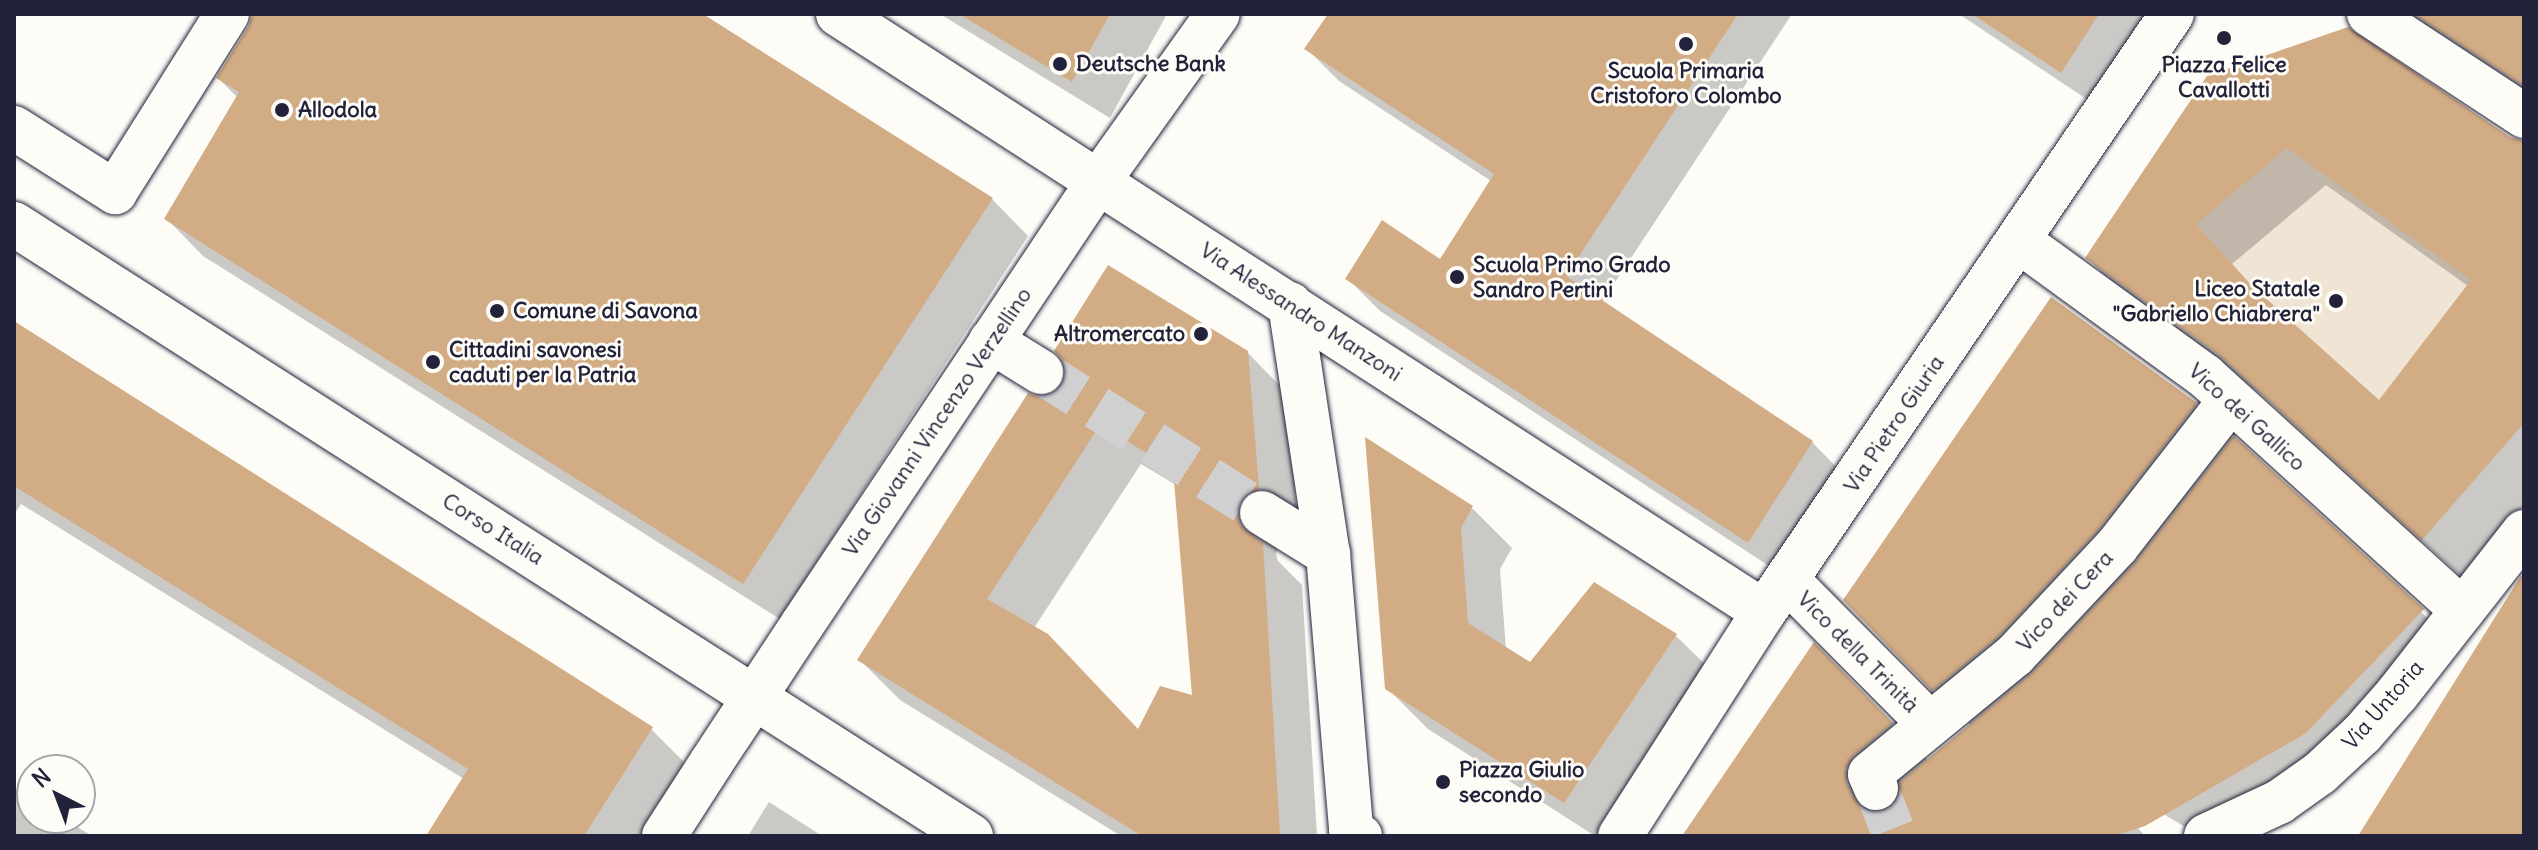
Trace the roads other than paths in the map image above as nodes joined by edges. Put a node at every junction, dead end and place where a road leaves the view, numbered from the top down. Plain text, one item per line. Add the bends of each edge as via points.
1 (227, 14) edge
2 (838, 14) edge
3 (1218, 14) edge
4 (2172, 14) edge
5 (2369, 14) edge
6 (2524, 116) edge
7 (14, 128) edge
8 (1098, 182) junction
9 (14, 224) edge
10 (2019, 241) junction
11 (1290, 304) junction
12 (991, 341) junction
13 (1041, 372) tunnel mouth
14 (2230, 401) junction
15 (1262, 513) tunnel mouth
16 (2524, 532) edge
17 (1328, 554) junction
18 (1775, 596) junction
19 (2462, 610) junction
20 (755, 696) junction
21 (1930, 724) junction
22 (1873, 781) dead end
23 (1356, 833) edge
24 (2222, 833) edge
25 (664, 836) edge
26 (971, 836) edge
27 (1620, 836) edge

1 - 7 street via 115,192
2 - 8 street, Via Alessandro Manzoni
3 - 8 street, Via Giovanni Vincenzo Verzellino
4 - 10 street, Via Pietro Giuria
5 - 6 street
8 - 11 street, Via Alessandro Manzoni
8 - 12 street, Via Giovanni Vincenzo Verzellino
9 - 20 street, Corso Italia
10 - 14 street, Vico dei Gallico via 2205,376
10 - 18 street, Via Pietro Giuria
11 - 17 street
11 - 18 street, Via Alessandro Manzoni
12 - 13 street
12 - 20 street, Via Giovanni Vincenzo Verzellino
14 - 19 street, Vico dei Gallico
14 - 21 street, Vico dei Cera via 2117,546 2015,655
15 - 17 street
16 - 19 street, Via Untoria
17 - 23 street
18 - 21 street, Vico della Trinità
18 - 27 street, Via Pietro Giuria
19 - 24 street, Via Untoria via 2362,734 2279,802
20 - 25 street, Via Giovanni Vincenzo Verzellino
20 - 26 street, Corso Italia
21 - 22 street, Vico dei Cera

